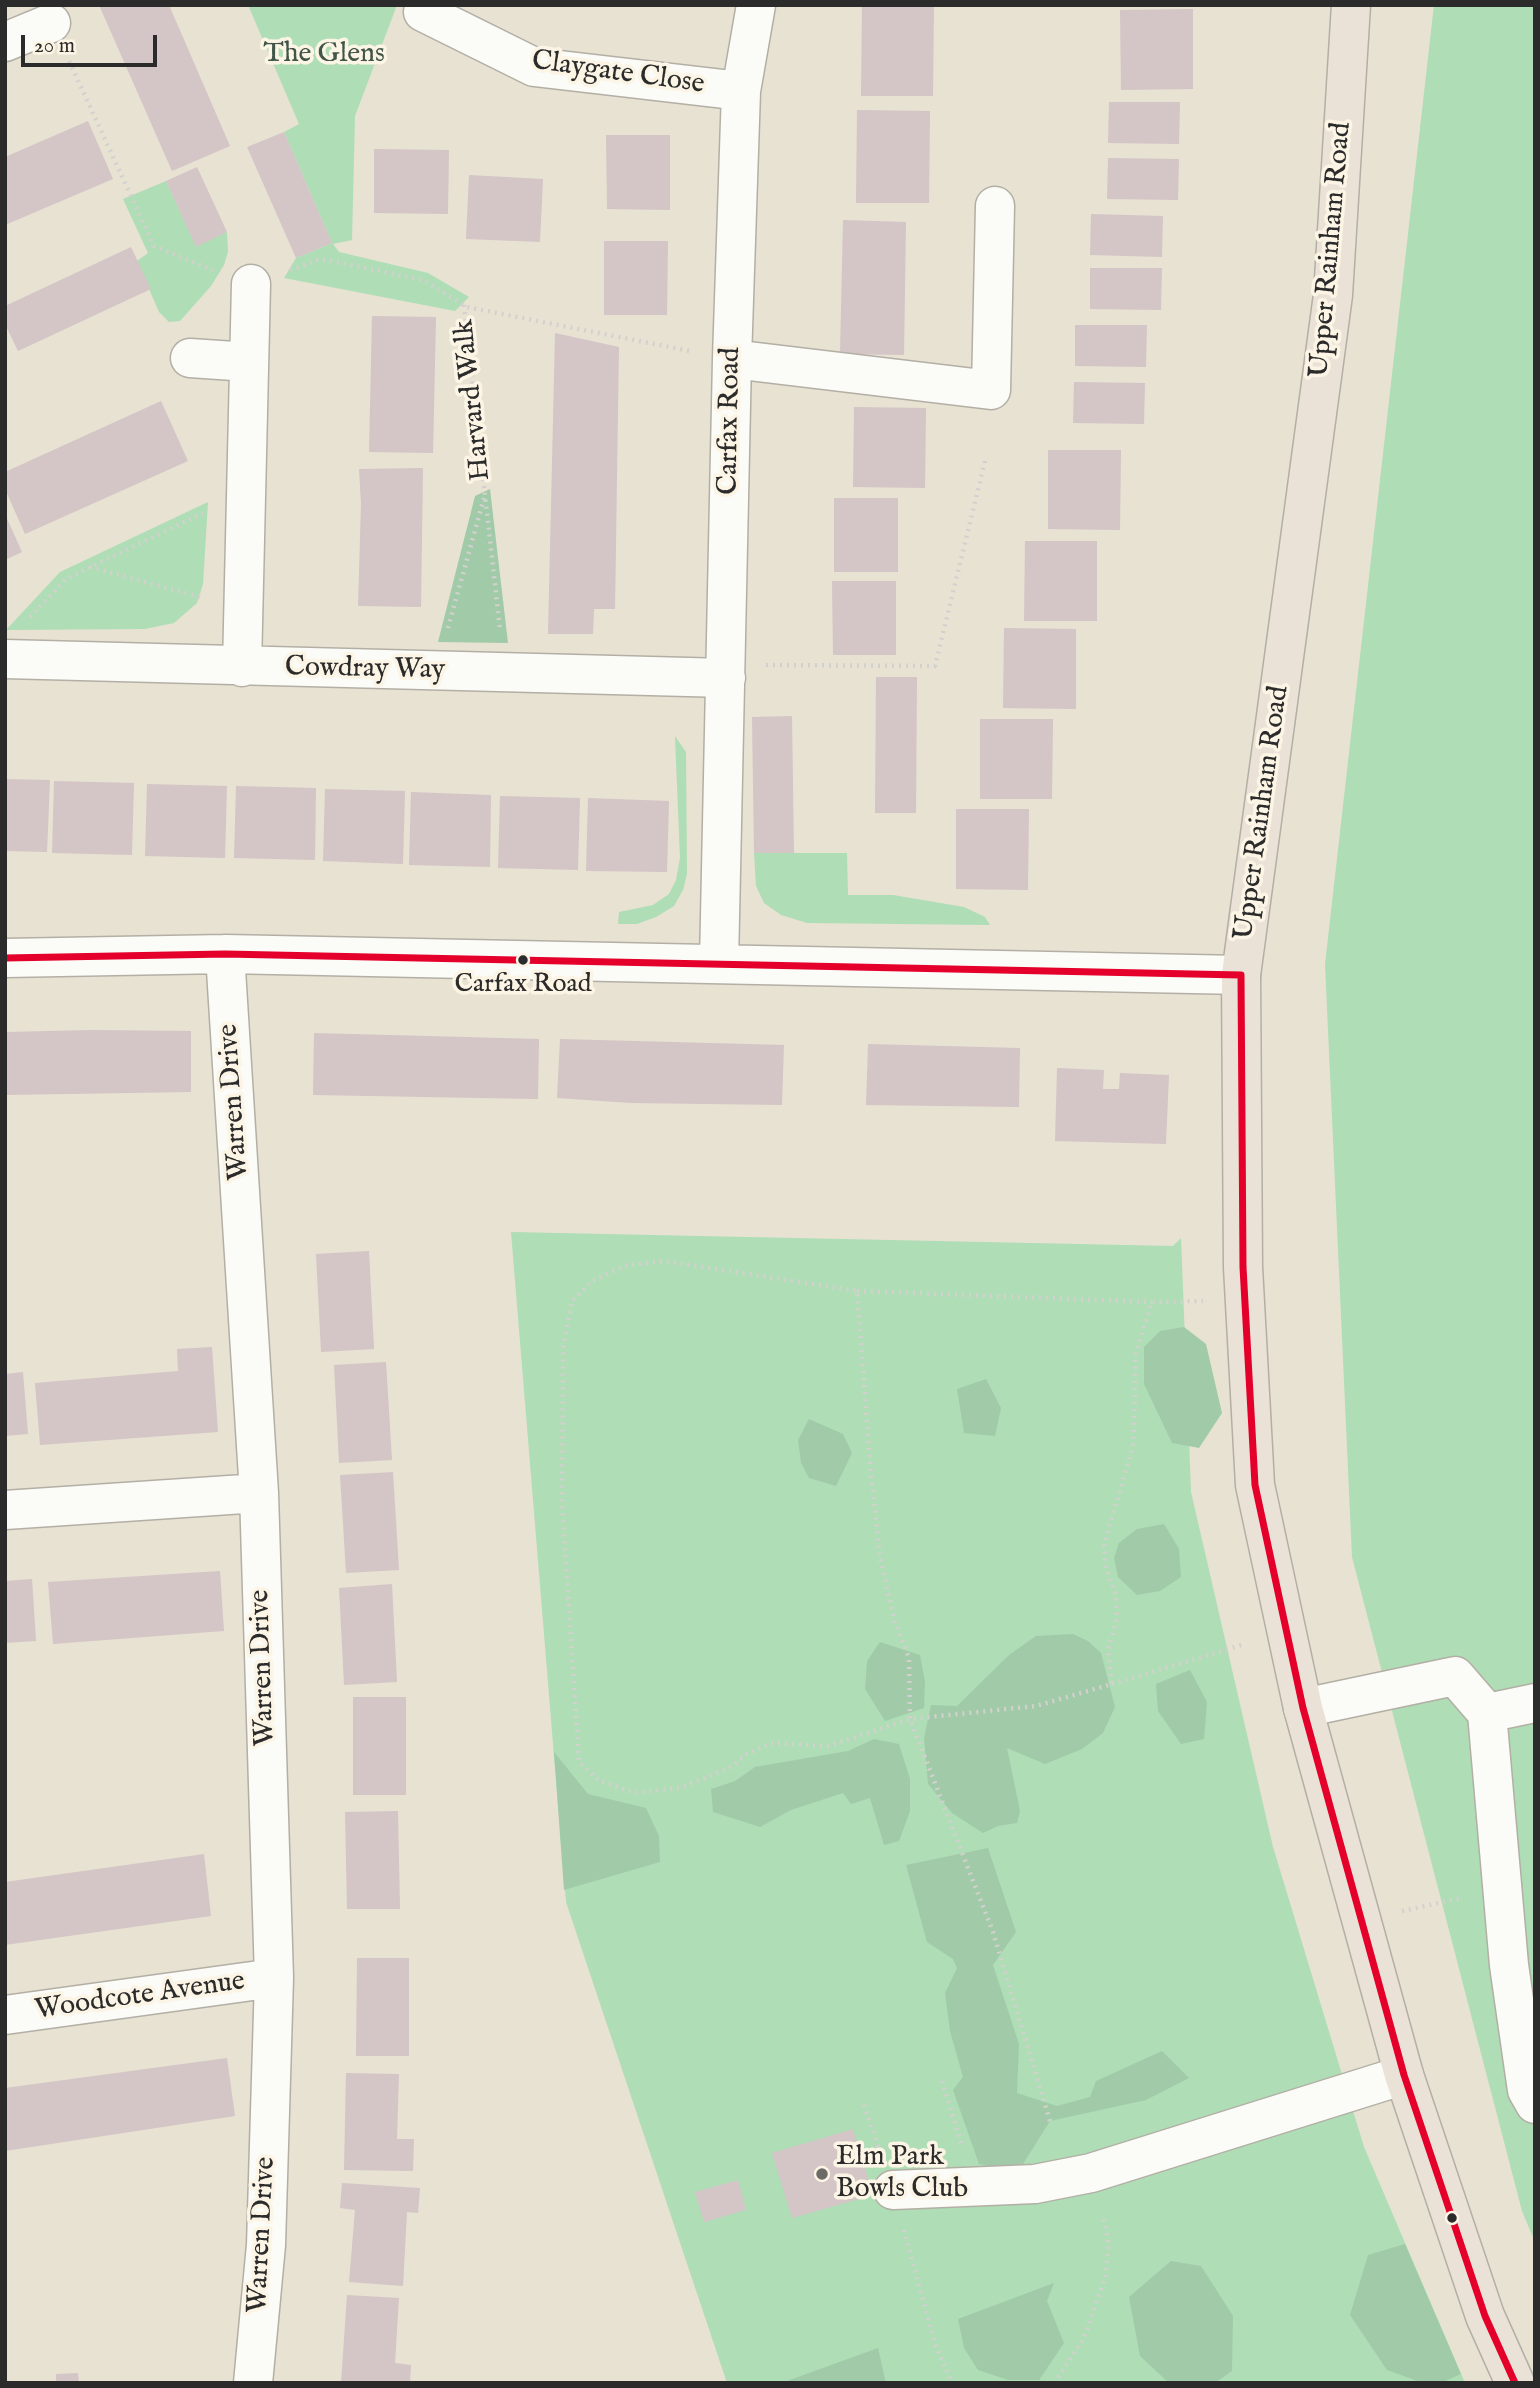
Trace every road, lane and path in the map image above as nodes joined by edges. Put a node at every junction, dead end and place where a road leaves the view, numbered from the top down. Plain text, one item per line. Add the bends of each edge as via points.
1 (756, 5) edge
2 (1351, 5) edge
3 (423, 12) dead end
4 (51, 23) joint
5 (5, 42) edge
6 (741, 92) junction
7 (995, 206) dead end
8 (251, 284) junction
9 (464, 305) junction
10 (190, 358) dead end
11 (732, 359) junction
12 (249, 362) junction
13 (985, 457) dead end
14 (246, 493) junction
15 (485, 494) junction
16 (90, 567) junction
17 (243, 609) junction
18 (23, 625) dead end
19 (5, 659) edge
20 (242, 667) junction
21 (436, 672) junction
22 (726, 672) junction
23 (505, 673) junction
24 (225, 954) junction
25 (5, 958) edge
26 (719, 963) junction
27 (1241, 975) junction
28 (857, 1291) junction
29 (1246, 1301) junction
30 (1152, 1302) junction
31 (259, 1493) junction
32 (5, 1510) edge
33 (1286, 1631) junction
34 (1112, 1684) junction
35 (1535, 1703) edge
36 (1303, 1708) junction
37 (1487, 1713) junction
38 (910, 1719) junction
39 (1502, 1889) junction
40 (1362, 1919) junction
41 (274, 1978) junction
42 (5, 2015) edge
43 (1404, 2075) junction
44 (942, 2081) dead end
45 (1535, 2104) edge
46 (864, 2105) dead end
47 (1050, 2121) dead end
48 (1091, 2173) junction
49 (974, 2187) junction
50 (893, 2190) junction
51 (253, 2383) edge
52 (952, 2383) edge
53 (1054, 2383) edge
54 (1515, 2383) edge

1 - 6 street, Carfax Road
2 - 27 main road, Upper Rainham Road via 1333,295
3 - 6 street, Claygate Close via 534,68
4 - 5 street
4 - 8 path via 153,246
6 - 11 street, Carfax Road
7 - 11 street via 991,390
8 - 9 path via 321,259 423,280
8 - 12 street
9 - 11 path
9 - 15 path, Harvard Walk
10 - 12 street
11 - 22 street, Carfax Road
12 - 14 street
13 - 22 path via 935,667
14 - 16 path
14 - 17 street
15 - 21 path, Harvard Walk
15 - 23 path, Harvard Walk
16 - 17 path
16 - 18 path via 66,579
17 - 20 street
19 - 20 street, Cowdray Way
20 - 21 street, Cowdray Way
21 - 23 street, Cowdray Way
22 - 23 street, Cowdray Way
22 - 26 street, Carfax Road
24 - 25 street
24 - 26 street
24 - 31 street, Warren Drive
26 - 27 street
27 - 29 main road, Upper Rainham Road
28 - 30 path
28 - 38 path via 880,1556 895,1623 909,1658
28 - 38 path via 664,1261 626,1265 592,1281 572,1301 563,1348 562,1504 579,1762 598,1780 635,1793 680,1788 729,1768 771,1742 828,1746
29 - 30 path
29 - 33 main road, Upper Rainham Road via 1255,1485
30 - 34 path via 1135,1355 1133,1446 1104,1544 1116,1595 1117,1619 1108,1650
31 - 32 street
31 - 41 street, Warren Drive
33 - 34 path
33 - 36 main road, Upper Rainham Road
34 - 38 path via 1036,1706
35 - 37 street
36 - 37 street via 1455,1676
36 - 40 main road, Upper Rainham Road
37 - 39 street
38 - 47 path via 993,1932
39 - 40 path
39 - 45 street via 1527,2090
40 - 43 main road, Upper Rainham Road
41 - 42 street, Woodcote Avenue
41 - 51 street, Warren Drive via 265,2245
43 - 48 street
43 - 54 main road, Upper Rainham Road via 1485,2316
44 - 49 path
46 - 50 path
48 - 49 street via 1035,2184
48 - 53 path via 1109,2244 1105,2278 1083,2340
49 - 50 street
50 - 52 path via 935,2344

